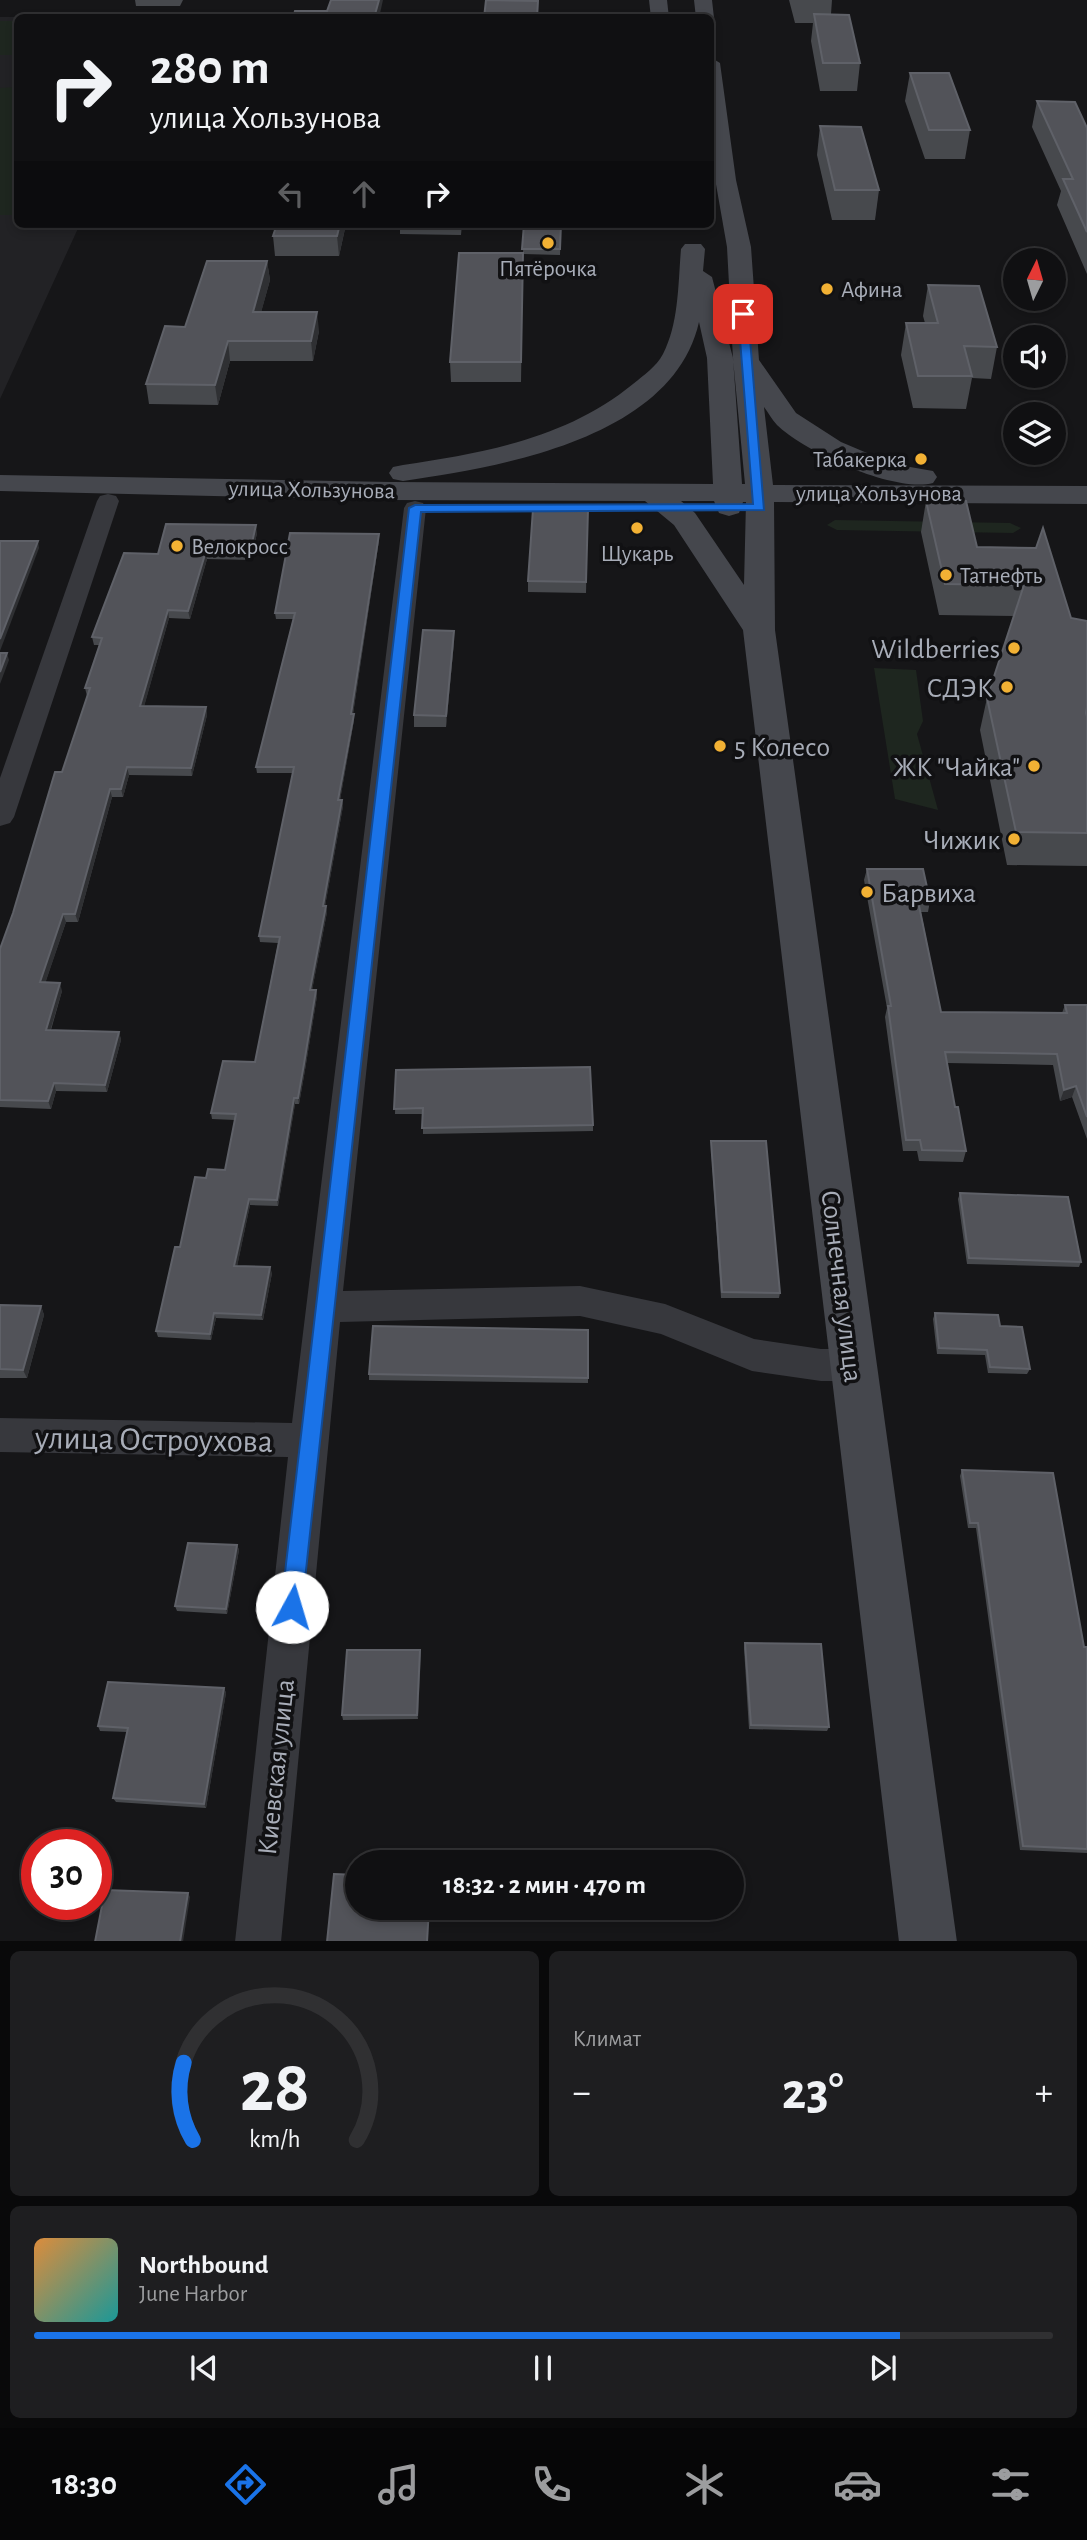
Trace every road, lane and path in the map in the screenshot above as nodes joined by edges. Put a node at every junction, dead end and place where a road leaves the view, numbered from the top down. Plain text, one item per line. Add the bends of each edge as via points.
1 (714, 127) edge
2 (716, 159) edge
3 (690, 236) edge
4 (746, 359) junction
5 (0, 483) edge
6 (211, 486) junction
7 (1056, 494) junction
8 (1087, 495) edge
9 (658, 499) junction
10 (0, 500) edge
11 (744, 500) junction
12 (108, 502) junction
13 (415, 508) junction
14 (1087, 510) edge
15 (759, 630) junction
16 (0, 817) edge
17 (324, 1307) junction
18 (853, 1365) junction
19 (0, 1435) edge
20 (309, 1440) junction
21 (258, 1941) edge
22 (928, 1941) edge

1 - 2 main road
2 - 4 main road via 739,247
3 - 6 main road via 686,328 670,364 630,403 582,430 539,446 433,469 345,481
3 - 11 main road via 720,358
4 - 7 main road via 786,419 831,448 887,472
4 - 11 main road
5 - 6 main road, улица Хользунова
6 - 9 main road, улица Хользунова
7 - 8 main road, улица Хользунова
7 - 11 main road, улица Хользунова
9 - 11 main road, улица Хользунова
9 - 13 main road, улица Хользунова
9 - 15 main road, Солнечная улица via 685,519
10 - 12 main road, улица Хользунова
11 - 14 main road, улица Хользунова
11 - 15 main road, Солнечная улица
12 - 13 main road, улица Хользунова
12 - 16 street
13 - 17 street, Киевская улица
15 - 18 main road, Солнечная улица
17 - 18 street via 580,1301 665,1319 752,1355
17 - 20 street, Киевская улица
18 - 22 main road, Солнечная улица
19 - 20 street, улица Остроухова
20 - 21 street, Киевская улица

